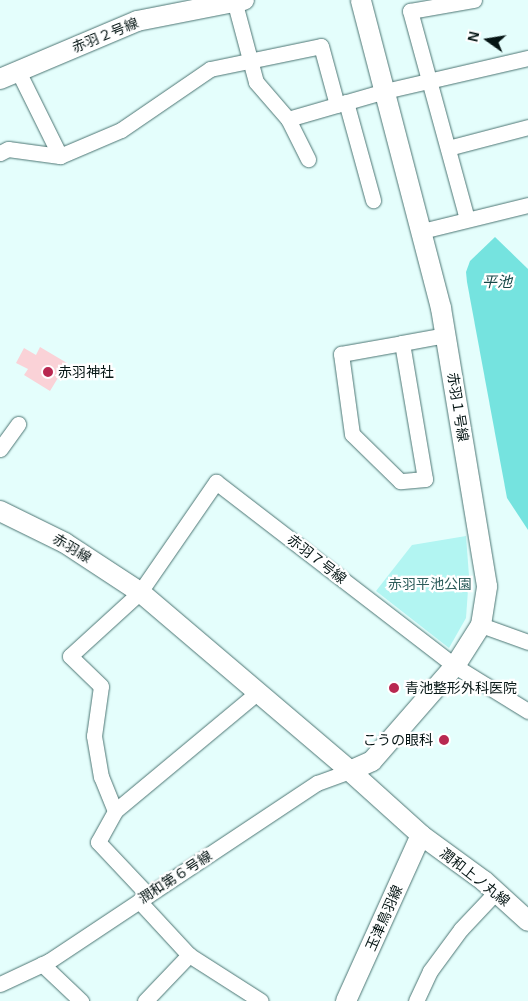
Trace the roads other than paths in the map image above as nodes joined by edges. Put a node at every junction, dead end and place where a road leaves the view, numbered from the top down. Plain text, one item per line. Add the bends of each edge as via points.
1 (361, 0) edge
2 (474, 0) edge
3 (237, 1) edge
4 (528, 58) edge
5 (250, 60) junction
6 (18, 70) junction
7 (0, 79) edge
8 (430, 81) junction
9 (385, 91) junction
10 (341, 104) junction
11 (288, 119) junction
12 (528, 127) edge
13 (448, 148) junction
14 (0, 153) edge
15 (60, 156) junction
16 (308, 159) dead end
17 (373, 200) dead end
18 (528, 205) edge
19 (467, 219) junction
20 (422, 231) junction
21 (446, 335) junction
22 (402, 343) junction
23 (18, 424) dead end
24 (0, 449) edge
25 (0, 511) edge
26 (140, 592) junction
27 (481, 625) junction
28 (528, 642) edge
29 (455, 666) junction
30 (258, 692) junction
31 (528, 711) edge
32 (350, 771) junction
33 (115, 810) junction
34 (421, 835) junction
35 (496, 892) junction
36 (144, 898) junction
37 (528, 920) edge
38 (189, 955) junction
39 (42, 964) junction
40 (0, 984) edge
41 (81, 1001) edge
42 (146, 1001) edge
43 (261, 1001) edge
44 (346, 1001) edge
45 (416, 1001) edge

1 - 9 street, 赤羽１号線
2 - 8 street via 410,11
3 - 5 street
3 - 6 street, 赤羽２号線 via 137,21
4 - 8 street
5 - 10 street via 321,46
5 - 11 street via 256,82
5 - 15 street via 210,69 172,92 121,130
6 - 7 street, 赤羽２号線
6 - 15 street
8 - 9 street
8 - 13 street
9 - 10 street
9 - 20 street, 赤羽１号線
10 - 11 street
10 - 17 street
11 - 16 street
12 - 13 street
13 - 19 street
14 - 15 street via 8,149
18 - 19 street
19 - 20 street
20 - 21 street, 赤羽１号線
21 - 22 street
21 - 27 street, 赤羽１号線 via 487,586
22 - 22 street via 341,354 352,434 400,481 425,479
23 - 24 street
25 - 26 street, 赤羽線 via 65,543
26 - 29 street, 赤羽７号線 via 216,482
26 - 30 street, 赤羽線
26 - 33 street via 70,656 101,686 94,736 101,777
27 - 28 street
27 - 29 street, 赤羽１号線
29 - 31 street, 赤羽７号線
29 - 32 street, 赤羽１号線 via 372,761
30 - 32 street, 潤和上ノ丸線
30 - 33 street
32 - 34 street, 潤和上ノ丸線
32 - 36 street, 潤和第６号線 via 318,784
33 - 36 street via 98,842
34 - 35 street, 潤和上ノ丸線
34 - 44 street, 玉津鳥羽線
35 - 37 street, 潤和上ノ丸線
35 - 45 street via 461,929 430,971
36 - 38 street
36 - 39 street, 潤和第６号線
38 - 42 street
38 - 43 street
39 - 40 street, 潤和第６号線
39 - 41 street

